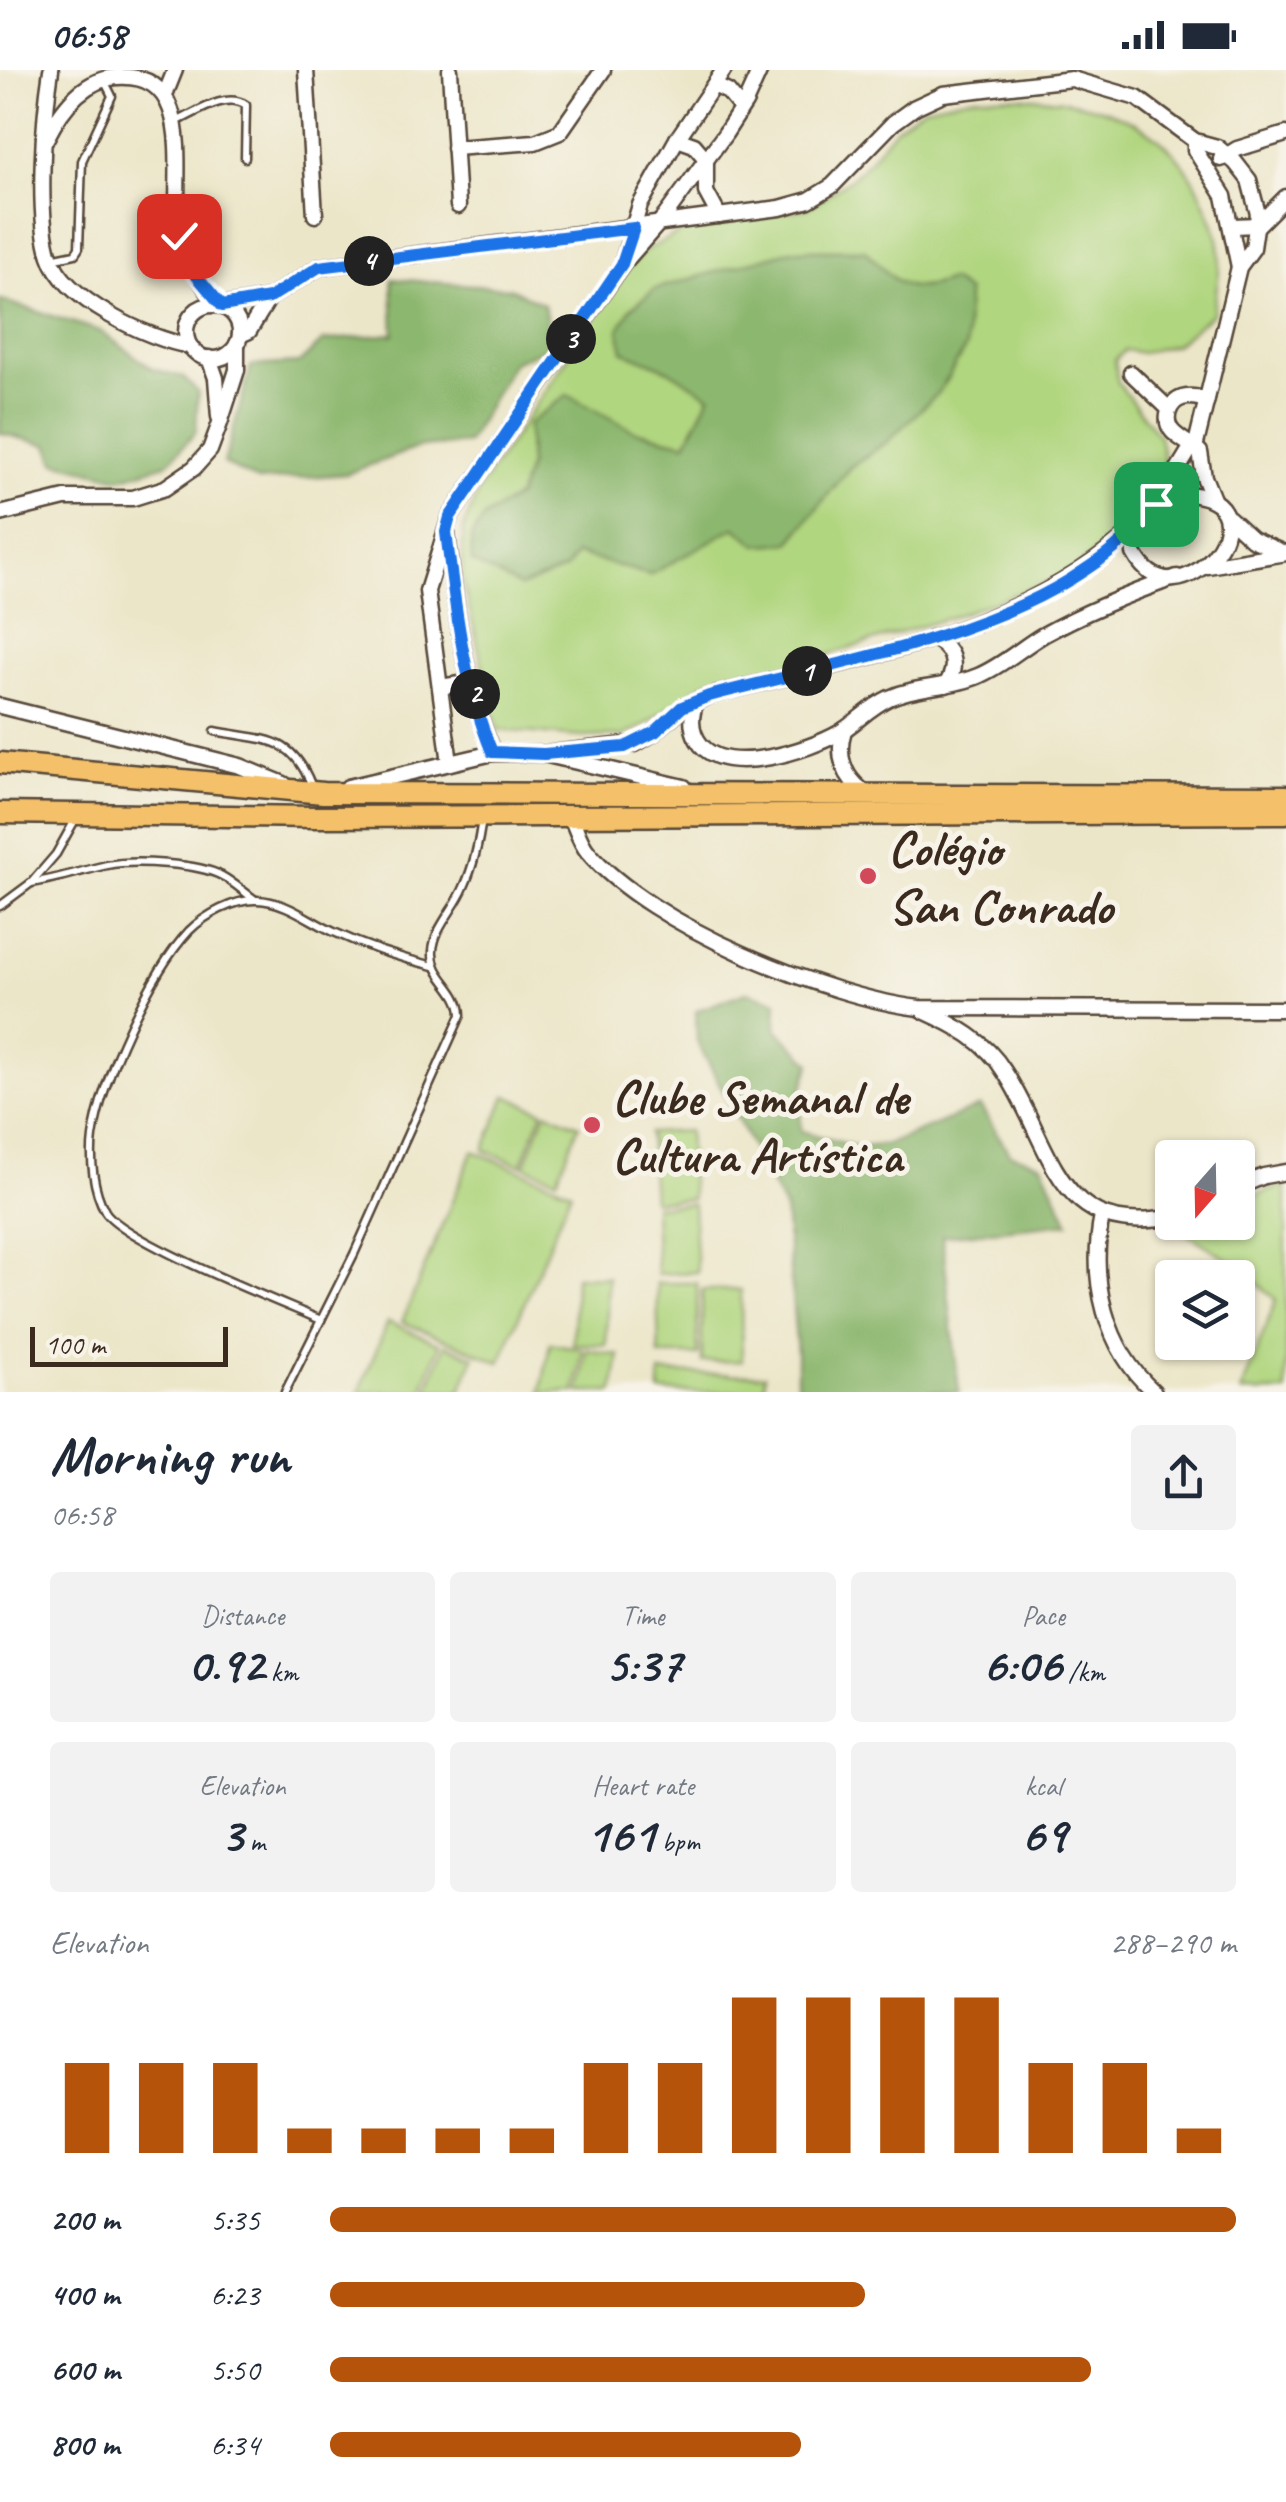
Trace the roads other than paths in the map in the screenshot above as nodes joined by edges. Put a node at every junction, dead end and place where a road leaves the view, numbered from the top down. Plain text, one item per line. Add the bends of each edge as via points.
1 (51, 70) edge
2 (175, 70) edge
3 (306, 70) edge
4 (450, 70) edge
5 (603, 70) edge
6 (724, 70) edge
7 (760, 70) edge
8 (104, 75) edge
9 (714, 85) junction
10 (164, 95) junction
11 (741, 108) junction
12 (175, 123) junction
13 (1286, 134) edge
14 (46, 139) junction
15 (677, 139) junction
16 (1195, 140) junction
17 (454, 148) junction
18 (1226, 154) junction
19 (244, 158) dead end
20 (706, 158) junction
21 (1212, 172) junction
22 (1286, 197) edge
23 (458, 206) dead end
24 (315, 215) dead end
25 (718, 216) junction
26 (1258, 225) junction
27 (655, 226) junction
28 (1233, 226) junction
29 (634, 228) junction
30 (50, 259) junction
31 (622, 264) junction
32 (1240, 266) junction
33 (269, 298) junction
34 (219, 305) junction
35 (238, 340) junction
36 (190, 346) junction
37 (209, 358) junction
38 (1131, 374) dead end
39 (1207, 400) junction
40 (1169, 410) junction
41 (220, 422) junction
42 (1196, 448) junction
43 (1214, 499) junction
44 (1156, 504) junction
45 (0, 514) edge
46 (1229, 518) junction
47 (1136, 527) junction
48 (446, 532) junction
49 (1285, 553) edge
50 (1206, 567) junction
51 (1177, 578) junction
52 (932, 638) junction
53 (472, 682) junction
54 (946, 685) junction
55 (440, 687) junction
56 (696, 702) junction
57 (0, 706) edge
58 (844, 730) junction
59 (215, 732) dead end
60 (492, 752) junction
61 (544, 754) junction
62 (450, 763) junction
63 (0, 764) edge
64 (313, 793) junction
65 (866, 793) junction
66 (714, 794) junction
67 (1286, 796) edge
68 (0, 813) edge
69 (78, 814) junction
70 (1286, 814) edge
71 (483, 817) junction
72 (571, 817) junction
73 (31, 883) junction
74 (255, 900) junction
75 (0, 906) edge
76 (434, 966) junction
77 (919, 1008) junction
78 (1286, 1009) edge
79 (1286, 1172) edge
80 (1255, 1180) edge
81 (1102, 1216) junction
82 (1155, 1220) edge
83 (321, 1320) junction
84 (285, 1392) edge
85 (1154, 1392) edge

1 - 14 street
2 - 10 street
3 - 24 street
4 - 17 street
5 - 17 street via 560,132 535,142
6 - 9 street
7 - 11 street
8 - 10 street via 149,80
8 - 14 street via 75,96
8 - 30 lane via 112,96 82,160 79,248
9 - 11 street
9 - 15 street
10 - 12 street
11 - 20 street
12 - 19 lane via 238,99 246,104
12 - 34 street via 179,236 190,268
13 - 18 street
14 - 30 street via 42,210
15 - 20 street
15 - 29 street
16 - 18 street
16 - 21 street
16 - 25 street via 1137,98 1072,79 954,92 914,107 809,200
17 - 23 street
18 - 21 street
18 - 26 street via 1249,180
20 - 25 street via 706,192
20 - 27 street
21 - 28 street
22 - 26 street
25 - 27 street
26 - 28 street
26 - 32 street
27 - 29 street
27 - 31 street
28 - 32 street
29 - 31 street
29 - 33 street via 319,267
30 - 36 street via 87,301
31 - 48 street via 458,502
32 - 39 street
33 - 34 street
33 - 35 street
34 - 35 street via 236,317
34 - 36 street via 195,310 185,330
35 - 37 street via 226,356
35 - 41 street via 237,370
36 - 37 street
37 - 41 street
38 - 40 street
39 - 40 street via 1186,396
39 - 42 street
40 - 42 street via 1170,428
41 - 45 street via 210,450 165,488 133,498 65,498
42 - 43 street
42 - 44 street
43 - 44 street via 1186,494
43 - 46 street
44 - 47 street
46 - 49 street
46 - 50 street via 1226,544
47 - 51 street via 1140,564
47 - 52 street via 1048,592
48 - 53 street
48 - 55 street via 426,591
49 - 50 street
50 - 51 street
51 - 54 street via 1087,612 987,672
52 - 54 street via 954,661
52 - 56 street
53 - 55 street
53 - 60 street
54 - 58 street via 891,697
55 - 62 street
56 - 58 street via 696,738 728,759 797,751
56 - 61 street via 635,744
57 - 64 street via 240,766
58 - 65 street via 842,763
59 - 64 lane via 280,744 304,765
60 - 61 street
60 - 62 street
61 - 66 street
62 - 64 street
63 - 64 main road
64 - 66 main road
65 - 66 main road
65 - 67 main road
68 - 69 main road
69 - 71 main road
69 - 73 lane
70 - 72 main road
71 - 72 main road
71 - 76 lane via 463,891 437,934
72 - 77 street via 585,850 677,919 808,982
73 - 74 lane via 109,865 176,866 221,875
73 - 75 lane
74 - 76 lane via 284,905 392,956
74 - 83 lane via 226,906 190,930 158,977 120,1048 93,1134 91,1164 104,1210 116,1222 171,1254
76 - 83 lane via 461,1003 461,1014
77 - 78 street
77 - 81 street via 985,1047 1059,1175 1078,1201
79 - 80 street
81 - 82 street
81 - 85 street via 1098,1266 1108,1323 1132,1370
83 - 84 lane

